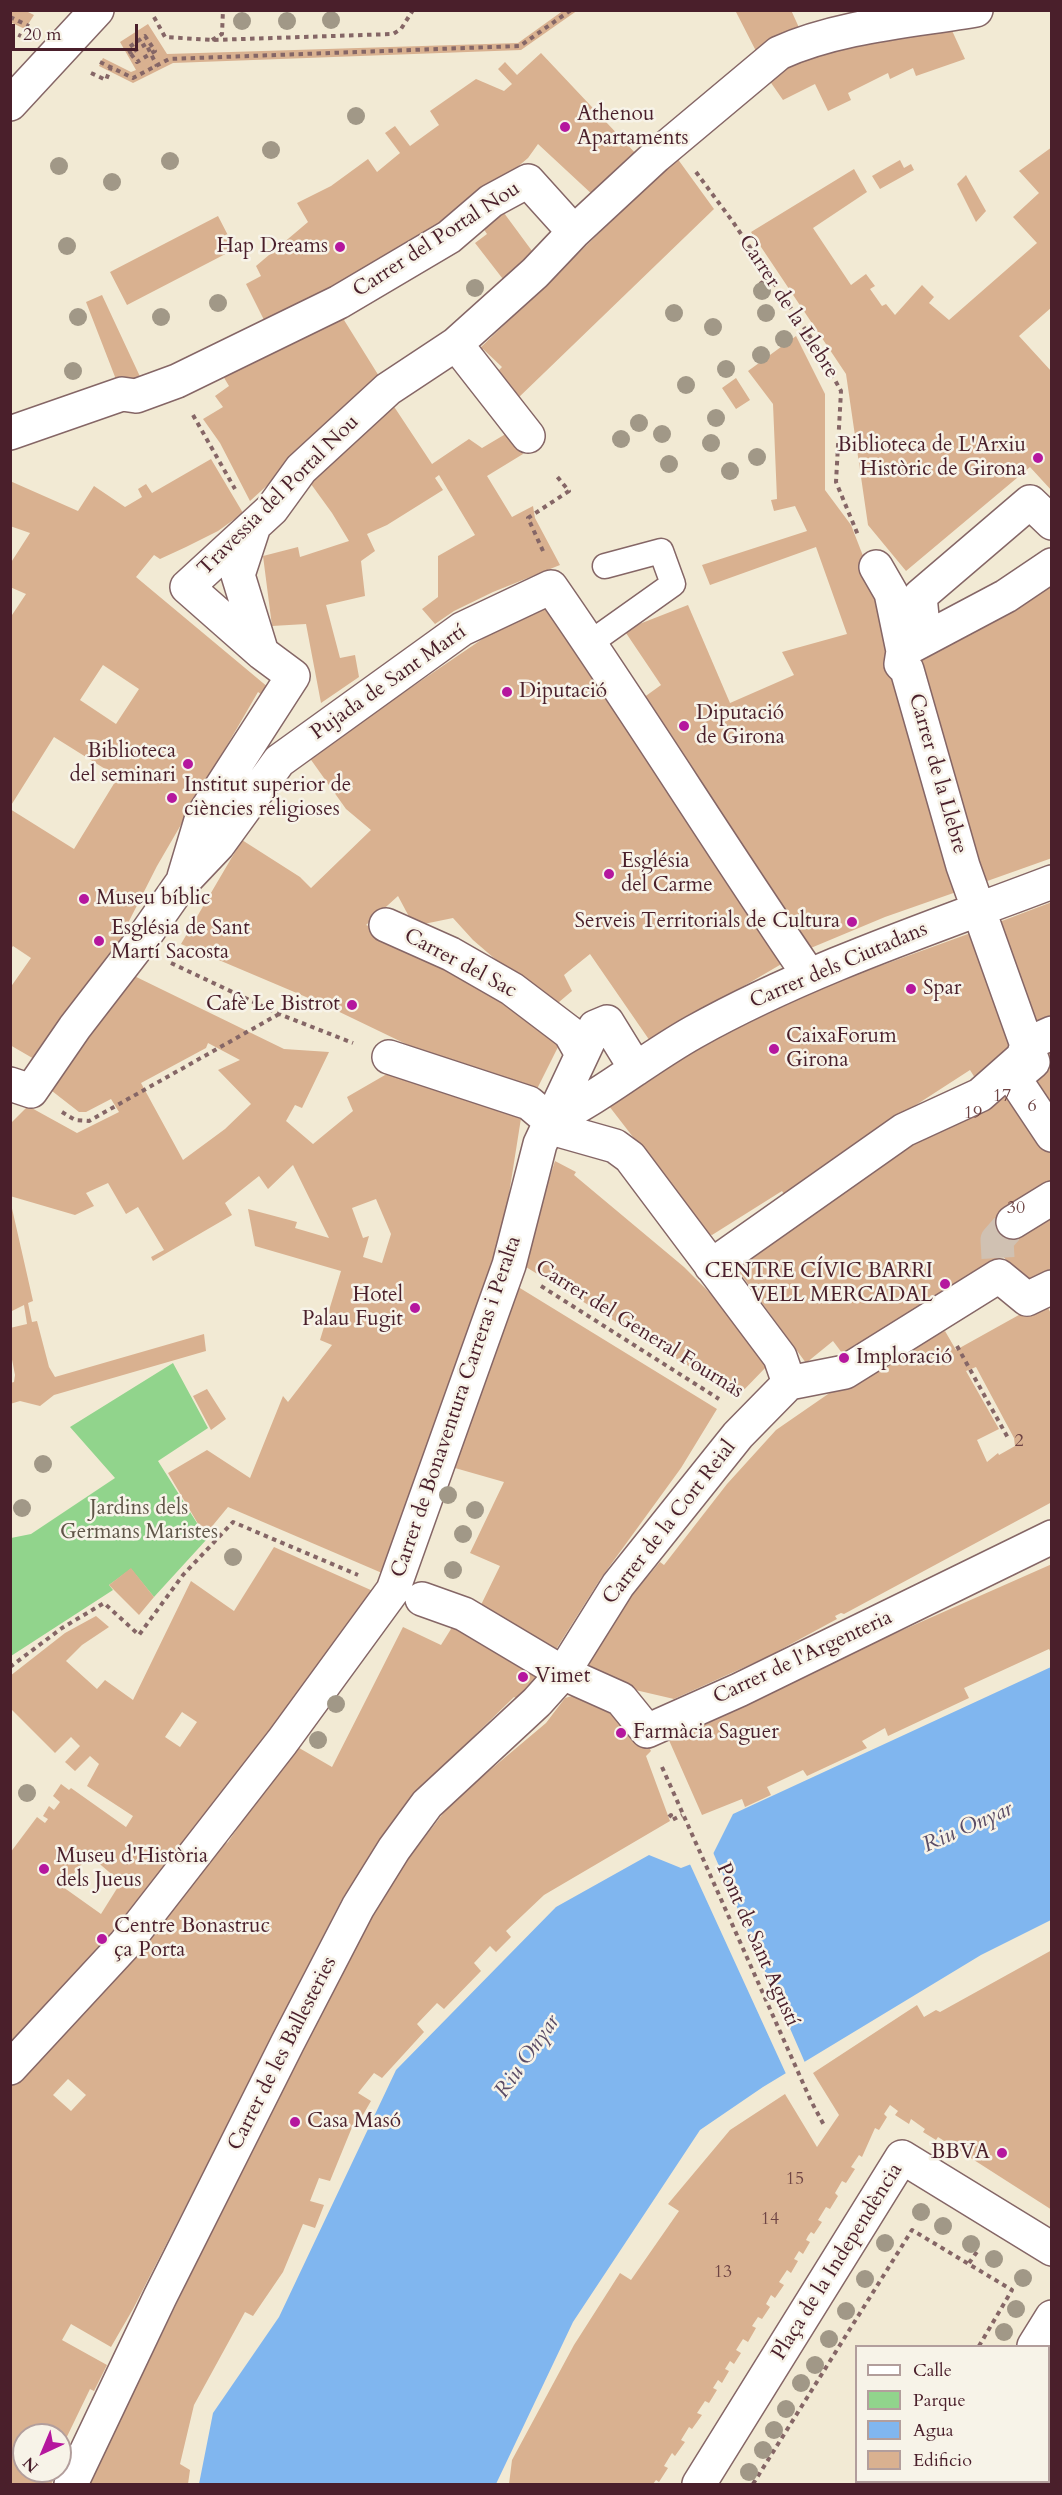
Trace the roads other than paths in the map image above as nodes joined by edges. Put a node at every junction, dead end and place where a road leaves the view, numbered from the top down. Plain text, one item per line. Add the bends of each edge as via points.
1 (97, 10) edge
2 (976, 10) edge
3 (10, 104) edge
4 (574, 232) junction
5 (456, 344) junction
6 (10, 433) edge
7 (528, 436) dead end
8 (1052, 523) edge
9 (254, 524) junction
10 (1052, 565) edge
11 (605, 566) dead end
12 (876, 567) road end
13 (590, 643) junction
14 (913, 644) junction
15 (262, 653) junction
16 (1052, 882) edge
17 (181, 884) junction
18 (978, 910) junction
19 (386, 925) dead end
20 (809, 975) junction
21 (1039, 1039) edge
22 (582, 1054) junction
23 (388, 1057) dead end
24 (636, 1069) junction
25 (21, 1088) edge
26 (584, 1105) junction
27 (550, 1121) junction
28 (1052, 1135) edge
29 (615, 1146) junction
30 (1052, 1198) edge
31 (1013, 1222) tunnel mouth
32 (711, 1266) junction
33 (1002, 1273) junction
34 (1050, 1292) edge
35 (946, 1325) road end
36 (789, 1383) junction
37 (1052, 1537) edge
38 (408, 1594) junction
39 (382, 1639) dead end
40 (563, 1673) junction
41 (10, 2068) edge
42 (1052, 2249) edge
43 (1052, 2317) edge
44 (1035, 2345) edge
45 (71, 2484) edge
46 (699, 2484) edge

1 - 3 street
2 - 4 street via 840,34 779,53 662,151
4 - 5 street, Travessia del Portal Nou
4 - 6 street, Carrer del Portal Nou via 528,182 492,201 449,237 397,270 177,381 136,396 122,394
5 - 7 street
5 - 9 street, Travessia del Portal Nou via 388,389 301,469 272,509
8 - 14 street via 1030,502 920,596
9 - 15 street via 238,575
9 - 15 street, Travessia del Portal Nou via 187,587
10 - 14 street via 1006,596
11 - 13 lane via 661,551 673,584
12 - 14 street, Carrer de la Llebre
13 - 17 street, Pujada de Sant Martí via 551,587 462,629 279,761 218,845
13 - 20 street, Pujada de Sant Martí
14 - 18 street, Carrer de la Llebre via 901,664 907,670
15 - 17 street, Travessia del Portal Nou via 293,676 202,818
16 - 18 street, Carrer dels Ciutadans
17 - 25 street, Pujada de Sant Martí via 75,1027
18 - 20 street, Carrer dels Ciutadans
18 - 21 street, Carrer de la Llebre
19 - 22 street, Carrer del Sac via 451,954 512,989 570,1033
20 - 24 street, Carrer dels Ciutadans via 693,1032
21 - 28 street via 1033,1062 1014,1078
21 - 32 street via 980,1095 904,1130
22 - 24 street, Carrer de Bonaventura Carreras i Peralta via 595,1027 607,1022
22 - 27 street, Carrer de Bonaventura Carreras i Peralta
23 - 27 street via 530,1103
24 - 26 street, Carrer dels Ciutadans
26 - 27 street, Carrer dels Ciutadans
26 - 29 street
27 - 29 street via 562,1131
27 - 38 street, Carrer de Bonaventura Carreras i Peralta via 534,1160 509,1265
29 - 32 street via 630,1157
30 - 31 street
32 - 36 street via 780,1357
33 - 34 street via 1027,1299
33 - 35 street
33 - 36 street via 846,1372
36 - 40 street, Carrer de la Cort Reial via 738,1435 618,1585
37 - 40 street, Carrer de l'Argenteria via 647,1731 621,1699
38 - 39 street
38 - 40 street, Carrer de Bonaventura Carreras i Peralta via 464,1614
38 - 41 street via 282,1742 125,1944
40 - 45 street, Carrer de les Ballesteries via 427,1804 380,1870 288,2042
42 - 46 street, Plaça de la Independència via 902,2157
43 - 44 street

